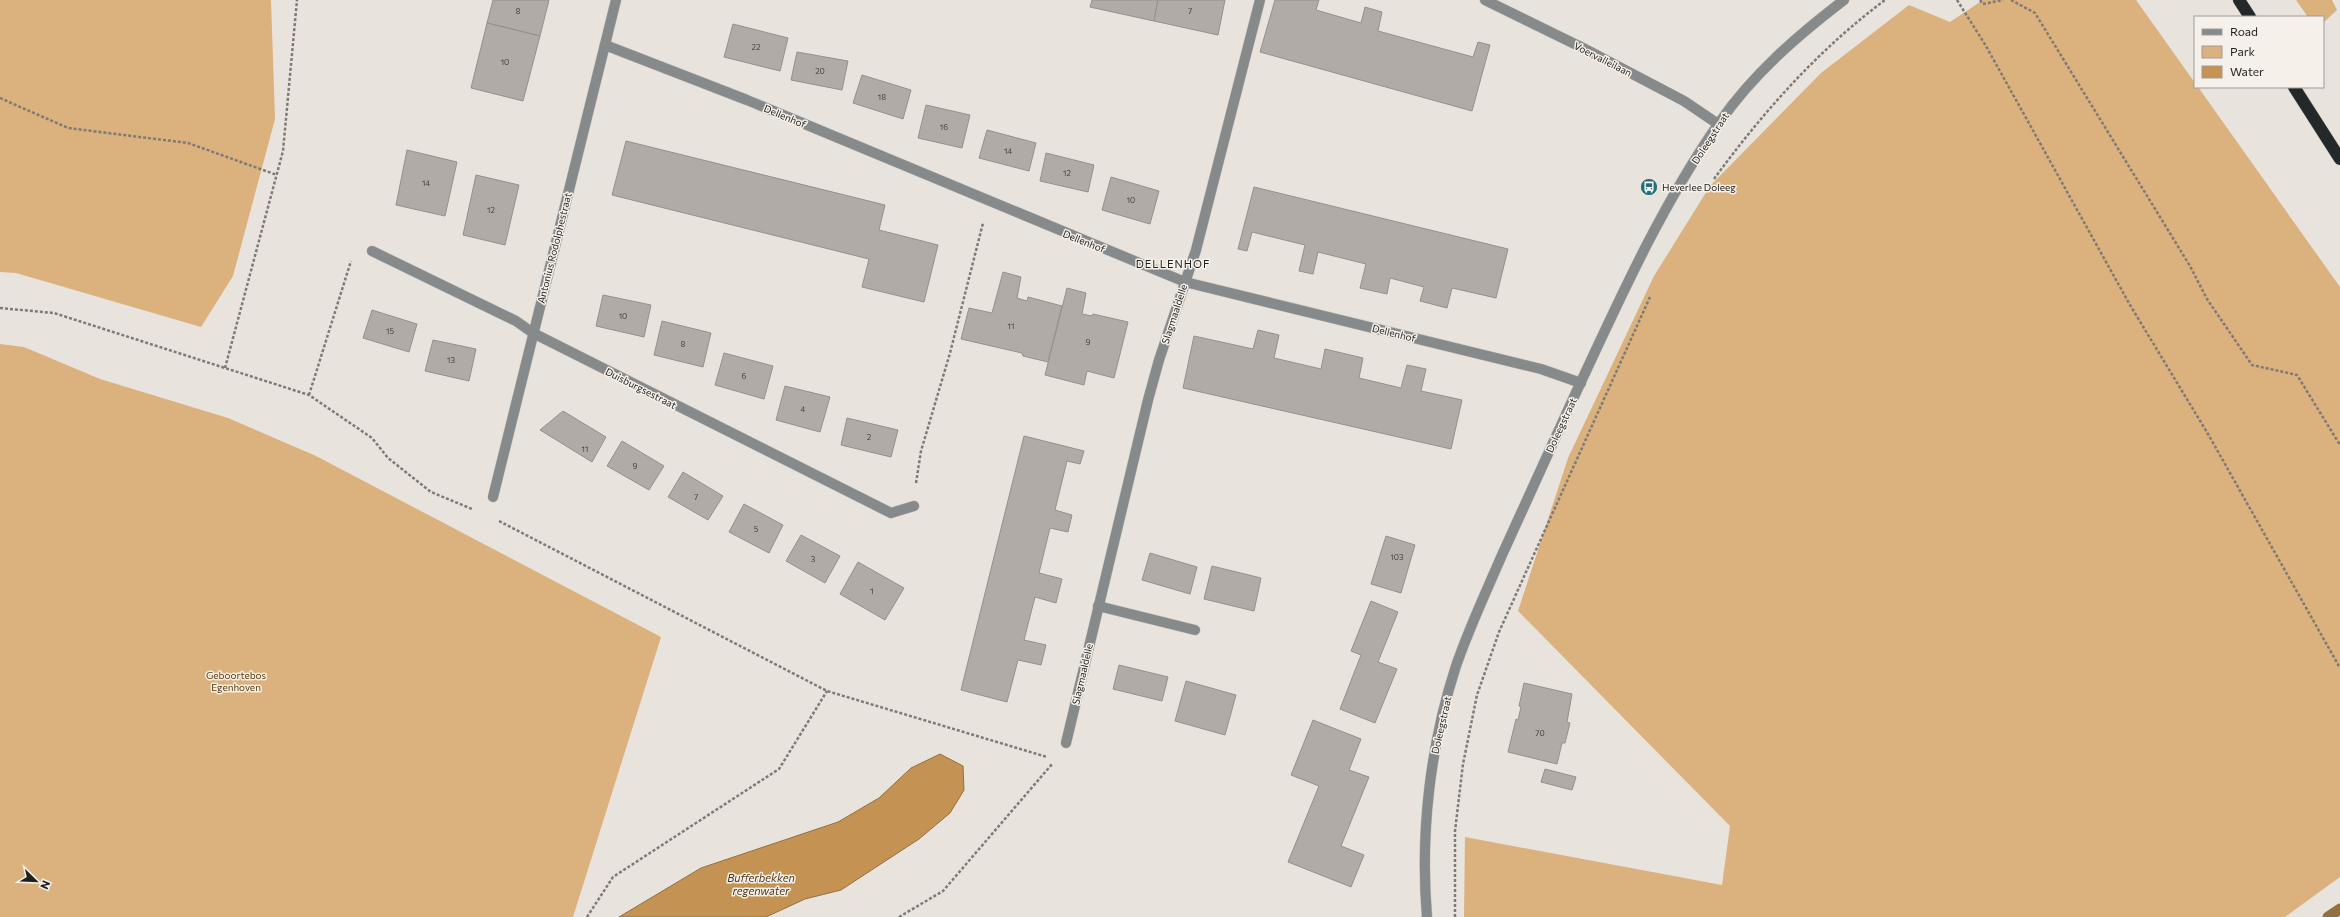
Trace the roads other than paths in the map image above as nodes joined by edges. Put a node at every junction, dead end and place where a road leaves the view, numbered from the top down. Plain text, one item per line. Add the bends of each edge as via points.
1 (616, 0) edge
2 (1260, 0) edge
3 (1485, 0) edge
4 (1844, 0) edge
5 (2239, 0) edge
6 (2249, 16) edge
7 (605, 45) junction
8 (2295, 88) edge
9 (1718, 124) junction
10 (2340, 159) edge
11 (372, 251) road end
12 (1185, 282) junction
13 (533, 333) junction
14 (1581, 382) junction
15 (493, 497) dead end
16 (914, 506) road end
17 (1098, 606) junction
18 (1195, 630) dead end
19 (1066, 743) dead end
20 (1427, 917) edge

1 - 7 street, Antonius Rodolphestraat
2 - 12 street, Slagmaaldelle via 1196,250
3 - 9 street, Voervalleilaan via 1684,101
4 - 9 street, Doleegstraat via 1778,54 1741,94
5 - 6 highway
7 - 12 street, Dellenhof via 747,100
7 - 13 street, Antonius Rodolphestraat
8 - 10 highway
9 - 14 street, Doleegstraat via 1645,246
11 - 13 street, Duisburgsestraat via 516,321
12 - 14 street, Dellenhof via 1541,369
12 - 17 street, Slagmaaldelle via 1156,373
13 - 15 street, Antonius Rodolphestraat
13 - 16 street, Duisburgsestraat via 890,513
14 - 20 street, Doleegstraat via 1471,625 1445,703 1428,799 1425,880
17 - 18 street
17 - 19 street, Slagmaaldelle

